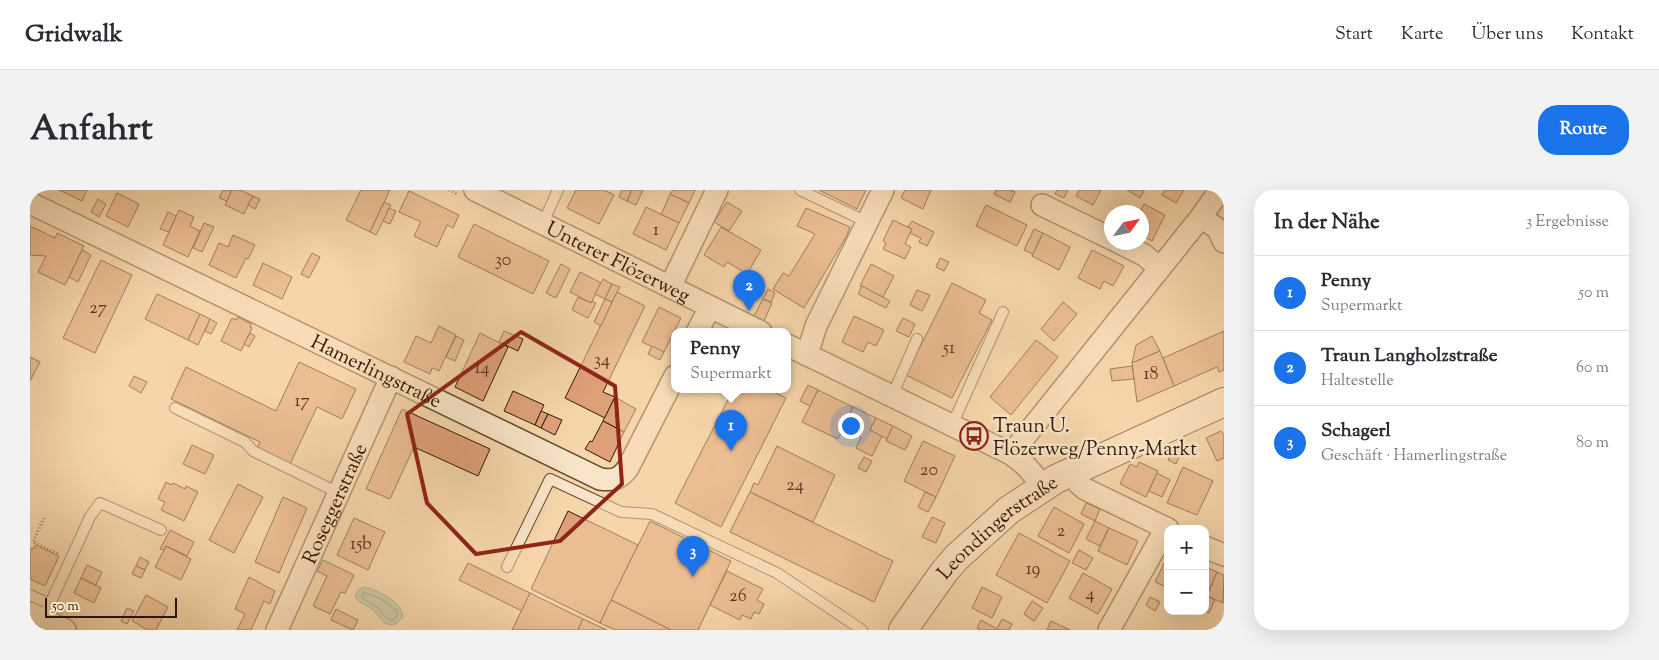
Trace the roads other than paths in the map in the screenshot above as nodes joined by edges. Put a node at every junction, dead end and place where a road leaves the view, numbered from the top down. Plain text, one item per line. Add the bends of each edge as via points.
1 (475, 190) edge
2 (558, 190) edge
3 (717, 190) edge
4 (800, 190) edge
5 (883, 190) edge
6 (1220, 190) edge
7 (30, 202) edge
8 (1042, 205) dead end
9 (1201, 217) junction
10 (867, 222) junction
11 (543, 224) junction
12 (1104, 235) edge
13 (1224, 242) edge
14 (1134, 250) edge
15 (1160, 268) junction
16 (670, 287) junction
17 (710, 307) junction
18 (1003, 312) dead end
19 (699, 328) edge
20 (753, 328) edge
21 (918, 339) dead end
22 (791, 347) edge
23 (806, 355) junction
24 (391, 377) junction
25 (671, 384) edge
26 (892, 396) junction
27 (1224, 402) edge
28 (175, 408) dead end
29 (952, 426) junction
30 (1011, 454) junction
31 (1073, 471) junction
32 (1042, 488) junction
33 (338, 493) junction
34 (1164, 528) edge
35 (161, 530) dead end
36 (1164, 534) edge
37 (1209, 549) edge
38 (1224, 556) edge
39 (507, 567) dead end
40 (30, 594) edge
41 (41, 612) edge
42 (65, 630) edge
43 (277, 630) edge
44 (862, 630) edge
45 (903, 630) edge
46 (1109, 630) edge

1 - 11 street, Unterer Flözerweg
2 - 11 lane
3 - 16 street
4 - 10 lane
5 - 10 street
6 - 9 street
7 - 24 street, Hamerlingstraße
8 - 12 street
9 - 13 street via 1218,229
9 - 15 street
10 - 23 street via 816,326
11 - 16 street, Unterer Flözerweg
14 - 15 street
15 - 30 street
16 - 17 street, Unterer Flözerweg
17 - 19 street
17 - 20 street, Unterer Flözerweg
18 - 29 lane
21 - 26 lane
22 - 23 street
23 - 26 street
24 - 25 street, Hamerlingstraße via 600,479 611,481 621,477 628,468
24 - 33 street, Roseggerstraße
26 - 29 street
27 - 31 street, Leondingerstraße
28 - 33 lane
29 - 30 street
30 - 32 street via 1024,463
31 - 32 street, Leondingerstraße
31 - 34 street via 1085,490
32 - 45 street, Leondingerstraße via 1003,515 957,557
33 - 43 street, Roseggerstraße
35 - 41 lane via 100,503
36 - 46 street
37 - 38 street
39 - 44 lane via 550,479 621,512 652,514 777,573
40 - 41 lane
41 - 42 street

